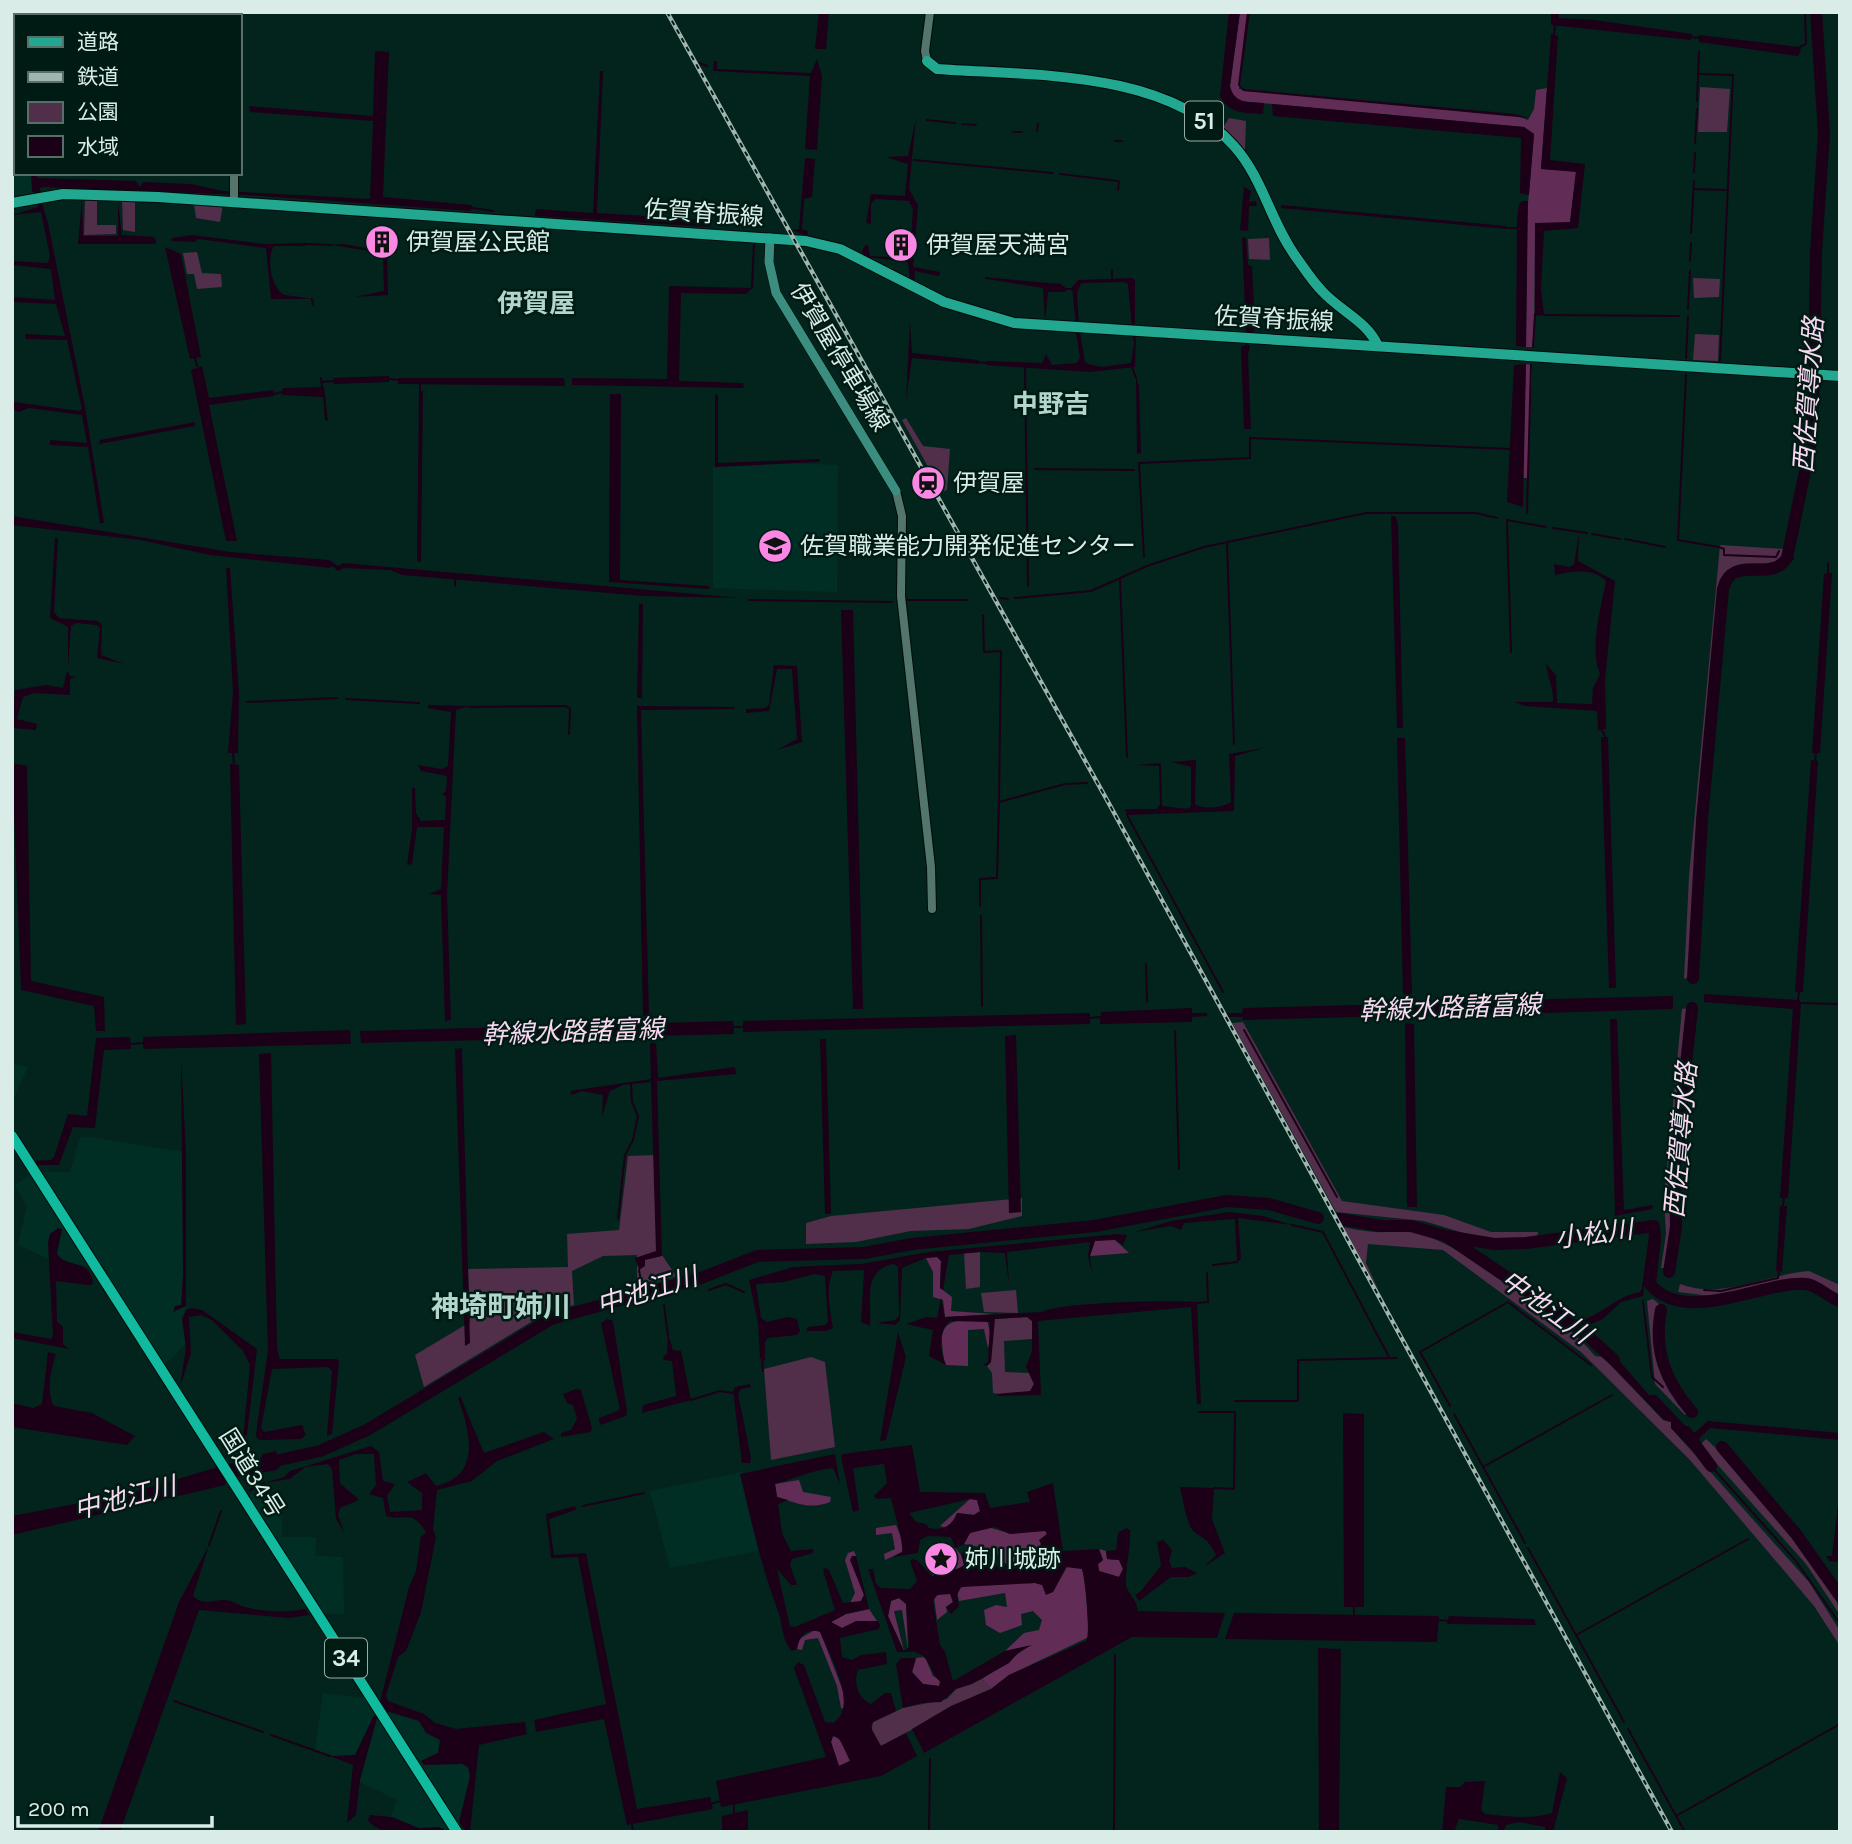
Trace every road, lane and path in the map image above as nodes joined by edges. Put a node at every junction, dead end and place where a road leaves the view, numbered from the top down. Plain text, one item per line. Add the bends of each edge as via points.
1 (930, 12) edge
2 (927, 61) joint
3 (234, 175) edge
4 (234, 195) junction
5 (12, 203) edge
6 (769, 238) junction
7 (1378, 346) junction
8 (1840, 376) edge
9 (896, 491) joint
10 (932, 909) dead end
11 (12, 1136) edge
12 (457, 1832) edge

1 - 2 street
2 - 7 main road, 佐賀脊振線 / 51 via 937,69 1120,87 1163,98 1193,113 1233,146 1255,176 1293,254 1320,290 1371,330
3 - 4 street
4 - 5 main road, 佐賀脊振線 via 82,194
4 - 6 main road, 佐賀脊振線
6 - 7 main road, 佐賀脊振線 via 840,249 944,302 1014,323
6 - 9 main road, 伊賀屋停車場線 via 776,293
7 - 8 main road, 佐賀脊振線
9 - 10 street via 902,516 901,596
11 - 12 highway, 国道34号 / 34

